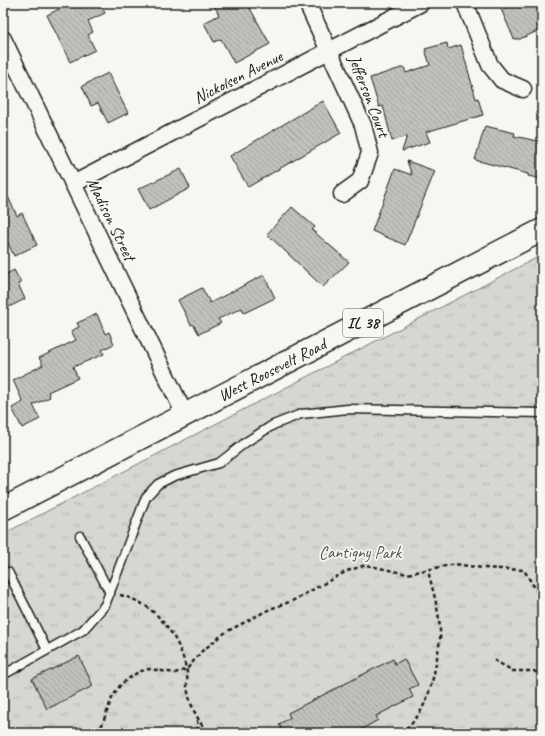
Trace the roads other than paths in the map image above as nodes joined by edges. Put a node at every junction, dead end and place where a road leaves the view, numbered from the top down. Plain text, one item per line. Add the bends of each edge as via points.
1 (307, 3) edge
2 (421, 3) edge
3 (465, 3) edge
4 (3, 39) edge
5 (330, 50) junction
6 (523, 89) dead end
7 (73, 184) junction
8 (342, 194) dead end
9 (542, 230) edge
10 (542, 413) edge
11 (185, 415) junction
12 (3, 509) edge
13 (80, 536) dead end
14 (8, 572) dead end
15 (110, 593) junction
16 (47, 650) junction
17 (3, 674) edge

1 - 5 street, Jefferson Court
2 - 5 street, Nickolsen Avenue
3 - 6 street via 490,65 502,80
4 - 7 street, Madison Street
5 - 7 street, Nickolsen Avenue
5 - 8 street, Jefferson Court via 363,125 370,153 360,181
7 - 11 street, Madison Street
9 - 11 main road, West Roosevelt Road / IL 38
10 - 15 lane via 348,409 301,414 273,425 246,442 219,464 174,476 158,484 146,496
11 - 12 main road, West Roosevelt Road / IL 38
13 - 15 lane
14 - 16 lane
15 - 16 lane via 105,604 83,630
16 - 17 lane

